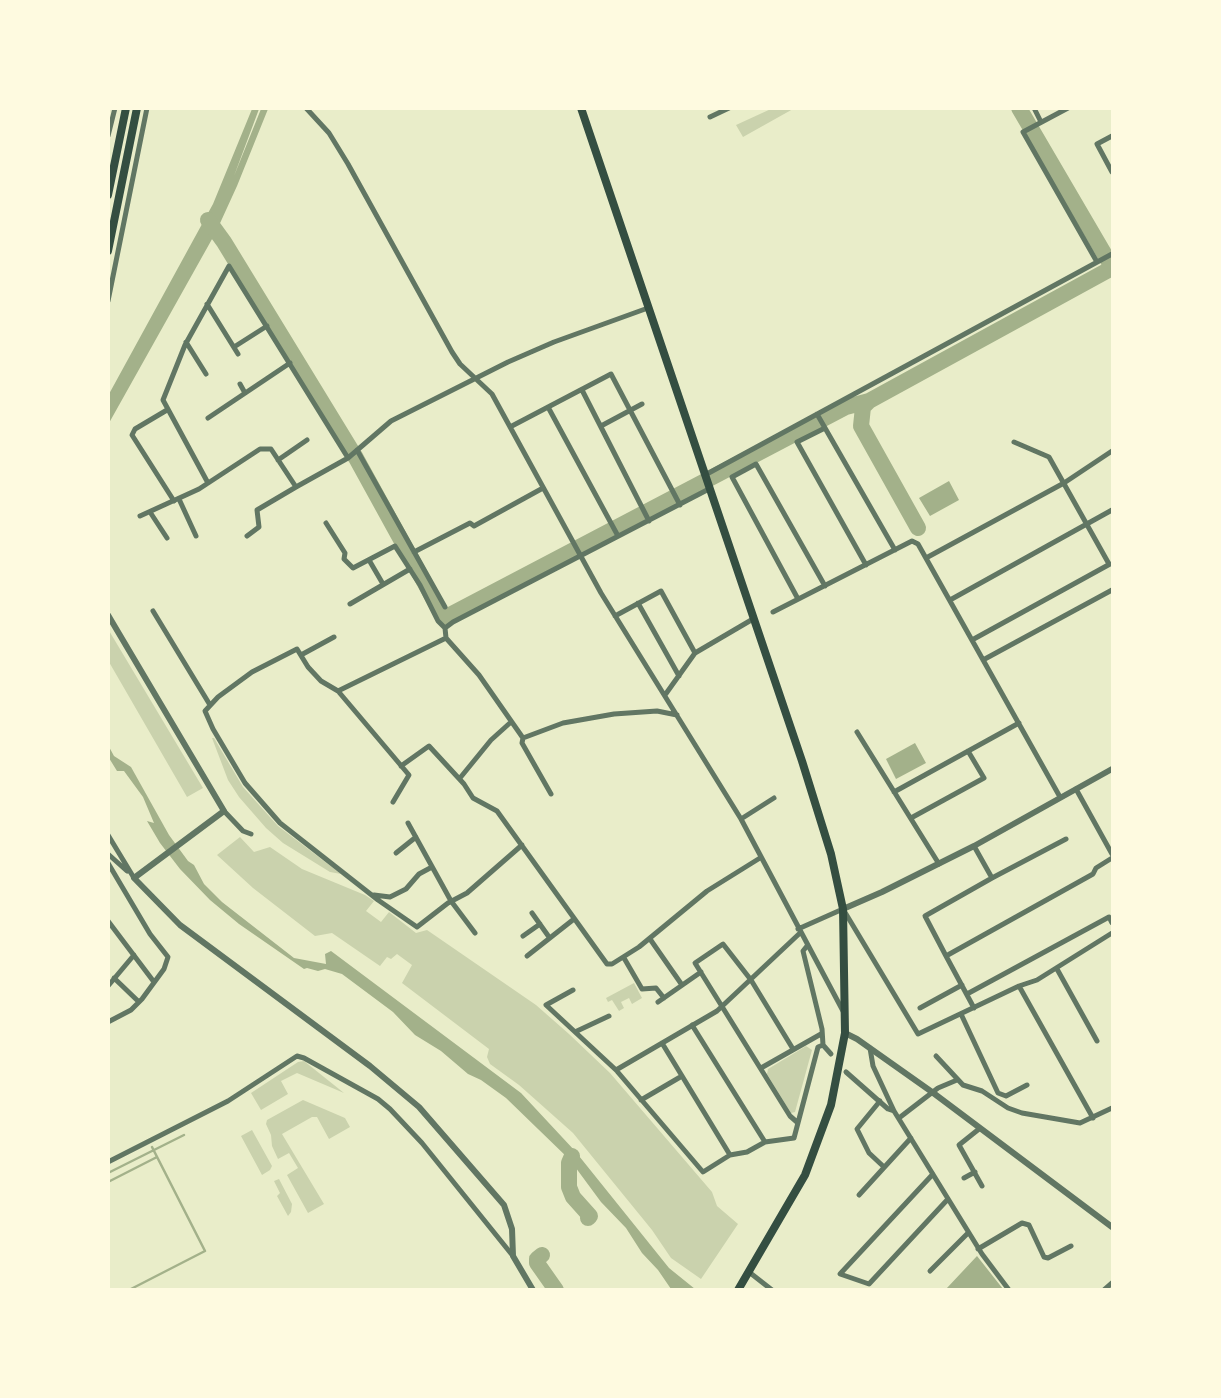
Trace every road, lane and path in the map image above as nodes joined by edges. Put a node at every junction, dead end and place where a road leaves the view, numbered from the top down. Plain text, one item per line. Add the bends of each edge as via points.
1 (115, 108) edge
2 (126, 108) edge
3 (137, 108) edge
4 (147, 108) edge
5 (306, 108) edge
6 (581, 108) edge
7 (729, 108) edge
8 (1034, 108) edge
9 (1068, 108) edge
10 (710, 117) dead end
11 (1039, 123) junction
12 (108, 136) edge
13 (1112, 136) edge
14 (1112, 172) edge
15 (108, 195) edge
16 (108, 251) edge
17 (1112, 254) edge
18 (1100, 261) junction
19 (108, 301) edge
20 (207, 304) junction
21 (648, 308) junction
22 (267, 326) junction
23 (186, 342) junction
24 (234, 347) junction
25 (238, 354) dead end
26 (290, 363) junction
27 (206, 374) dead end
28 (477, 378) junction
29 (240, 384) dead end
30 (582, 390) junction
31 (245, 393) junction
32 (642, 404) dead end
33 (212, 405) dead end
34 (548, 407) junction
35 (167, 410) junction
36 (631, 411) junction
37 (216, 412) junction
38 (208, 418) dead end
39 (821, 421) junction
40 (601, 426) junction
41 (510, 427) junction
42 (307, 440) dead end
43 (1014, 442) dead end
44 (357, 450) junction
45 (1112, 451) edge
46 (348, 458) junction
47 (278, 460) junction
48 (733, 460) junction
49 (740, 473) junction
50 (705, 475) junction
51 (208, 483) junction
52 (1064, 483) junction
53 (296, 487) junction
54 (543, 488) junction
55 (709, 489) junction
56 (176, 500) junction
57 (680, 505) junction
58 (1112, 510) edge
59 (149, 512) junction
60 (140, 516) dead end
61 (649, 521) junction
62 (326, 523) dead end
63 (1088, 524) junction
64 (196, 536) dead end
65 (247, 536) dead end
66 (618, 536) junction
67 (167, 538) dead end
68 (895, 550) junction
69 (414, 552) junction
70 (580, 556) junction
71 (926, 558) junction
72 (369, 560) junction
73 (1111, 563) edge
74 (866, 565) junction
75 (410, 569) junction
76 (383, 584) junction
77 (825, 586) junction
78 (1112, 590) edge
79 (798, 599) junction
80 (950, 600) junction
81 (350, 604) dead end
82 (638, 604) junction
83 (445, 607) dead end
84 (153, 611) dead end
85 (773, 612) dead end
86 (108, 615) edge
87 (615, 616) junction
88 (753, 619) junction
89 (445, 628) junction
90 (334, 637) dead end
91 (446, 638) junction
92 (972, 639) junction
93 (695, 653) junction
94 (301, 655) junction
95 (983, 660) junction
96 (679, 676) junction
97 (338, 691) junction
98 (665, 695) junction
99 (210, 705) junction
100 (677, 715) junction
101 (511, 722) junction
102 (1019, 723) junction
103 (857, 732) dead end
104 (523, 738) junction
105 (968, 751) junction
106 (401, 766) junction
107 (1112, 769) edge
108 (460, 779) junction
109 (1076, 789) junction
110 (894, 792) junction
111 (551, 794) dead end
112 (1060, 797) junction
113 (774, 798) dead end
114 (393, 802) dead end
115 (224, 811) junction
116 (911, 818) junction
117 (741, 819) junction
118 (408, 822) dead end
119 (251, 834) dead end
120 (108, 835) edge
121 (416, 837) junction
122 (1066, 839) dead end
123 (523, 845) junction
124 (974, 846) junction
125 (396, 853) dead end
126 (108, 854) edge
127 (1112, 856) edge
128 (760, 858) junction
129 (108, 863) edge
130 (939, 864) junction
131 (432, 867) junction
132 (134, 878) junction
133 (992, 878) junction
134 (371, 894) junction
135 (451, 901) junction
136 (843, 909) junction
137 (532, 913) dead end
138 (574, 919) junction
139 (108, 921) edge
140 (1112, 923) edge
141 (540, 924) junction
142 (799, 931) junction
143 (475, 933) dead end
144 (1112, 933) edge
145 (523, 936) dead end
146 (549, 937) junction
147 (650, 939) junction
148 (807, 946) junction
149 (134, 955) junction
150 (527, 956) dead end
151 (946, 956) junction
152 (624, 957) junction
153 (1057, 969) junction
154 (701, 972) junction
155 (114, 978) junction
156 (751, 980) junction
157 (154, 982) junction
158 (682, 985) junction
159 (962, 985) junction
160 (108, 986) edge
161 (1019, 986) junction
162 (573, 990) dead end
163 (967, 994) junction
164 (139, 1002) junction
165 (723, 1006) junction
166 (920, 1008) dead end
167 (974, 1008) junction
168 (961, 1014) junction
169 (846, 1015) junction
170 (609, 1016) dead end
171 (108, 1022) edge
172 (692, 1025) junction
173 (576, 1031) junction
174 (845, 1033) junction
175 (821, 1034) junction
176 (1097, 1041) dead end
177 (662, 1043) junction
178 (823, 1045) junction
179 (870, 1048) junction
180 (793, 1049) junction
181 (831, 1054) dead end
182 (936, 1056) dead end
183 (761, 1068) junction
184 (616, 1070) junction
185 (846, 1072) dead end
186 (682, 1076) junction
187 (957, 1080) junction
188 (1027, 1085) dead end
189 (1017, 1090) junction
190 (932, 1092) junction
191 (1022, 1099) dead end
192 (641, 1100) junction
193 (880, 1101) junction
194 (1112, 1108) edge
195 (894, 1111) junction
196 (899, 1118) junction
197 (1093, 1118) junction
198 (798, 1123) junction
199 (979, 1129) junction
200 (911, 1138) junction
201 (765, 1142) junction
202 (730, 1155) junction
203 (108, 1162) edge
204 (884, 1167) junction
205 (975, 1172) junction
206 (933, 1174) junction
207 (964, 1178) dead end
208 (982, 1186) dead end
209 (859, 1195) dead end
210 (948, 1199) junction
211 (1112, 1227) edge
212 (968, 1233) junction
213 (1071, 1246) dead end
214 (978, 1249) junction
215 (1060, 1252) junction
216 (513, 1256) junction
217 (1065, 1261) dead end
218 (930, 1271) dead end
219 (749, 1272) junction
220 (1112, 1283) edge
221 (740, 1287) edge
222 (533, 1290) edge
223 (772, 1290) edge
224 (1009, 1290) edge
225 (1104, 1290) edge

1 - 12 street
2 - 15 main road
3 - 16 main road
4 - 19 street
5 - 28 street via 329,133 452,352
6 - 21 main road
7 - 10 street
8 - 11 street
9 - 11 street
11 - 18 street via 1023,132
13 - 14 street via 1097,144
17 - 18 street
18 - 39 street
20 - 22 street via 229,266
20 - 23 street
20 - 24 street
21 - 28 street via 554,342
21 - 50 main road
22 - 24 street
22 - 26 street
23 - 27 street
23 - 35 street via 163,400
24 - 25 street
26 - 31 street
26 - 46 street
28 - 41 street via 492,394
28 - 44 street via 391,421
29 - 31 street
30 - 34 street
30 - 36 street via 611,374
30 - 40 street
31 - 37 street
32 - 36 street
33 - 37 street
34 - 41 street
34 - 66 street
35 - 51 street
35 - 56 street via 132,435
36 - 40 street
36 - 57 street
37 - 38 street
39 - 48 street
39 - 68 street
39 - 74 street via 797,442
40 - 61 street
41 - 54 street
42 - 47 street
43 - 52 street via 1049,457
44 - 46 street
44 - 69 street
45 - 52 street
46 - 53 street
47 - 51 street via 271,449 260,449
47 - 53 street
48 - 49 street
48 - 50 street
49 - 77 street via 756,464
49 - 79 street via 732,477
50 - 55 main road
51 - 56 street
52 - 63 street
52 - 71 street
53 - 65 street via 257,510 259,527
54 - 69 street
54 - 70 street
55 - 57 street
55 - 88 main road
56 - 59 street
56 - 64 street
57 - 61 street
58 - 63 street
59 - 60 street
59 - 67 street
61 - 66 street
62 - 72 street via 353,568
63 - 73 street
63 - 80 street
66 - 70 street
68 - 71 street via 912,541
68 - 74 street
69 - 83 street
70 - 87 street
70 - 89 street
71 - 80 street
72 - 75 street via 395,546
72 - 76 street
73 - 92 street
74 - 77 street
75 - 76 street
75 - 89 street
76 - 81 street
77 - 79 street
78 - 95 street
79 - 85 street
80 - 92 street
82 - 87 street
82 - 93 street via 661,591
82 - 96 street
84 - 99 street
86 - 115 street
87 - 98 street
88 - 93 street
88 - 136 main road via 831,854
89 - 91 street
90 - 94 street
91 - 97 street
91 - 101 street
92 - 95 street
93 - 96 street
94 - 97 street via 321,681
94 - 99 street via 297,649 252,672
95 - 102 street
96 - 98 street
97 - 106 street
98 - 100 street
99 - 134 street via 205,710 213,729 245,783 280,823
100 - 104 street via 650,711 606,715 563,723
100 - 117 street
101 - 104 street
101 - 108 street
102 - 105 street
102 - 112 street
103 - 110 street
104 - 111 street
105 - 110 street
105 - 116 street via 984,778
106 - 108 street via 429,746
106 - 114 street via 409,775
107 - 109 street
108 - 123 street via 472,798 497,811
109 - 112 street
109 - 127 street
110 - 116 street
112 - 124 street
113 - 117 street
115 - 119 street
115 - 132 street
116 - 130 street
117 - 128 street
118 - 121 street
120 - 132 street
121 - 125 street
121 - 131 street
122 - 133 street
123 - 135 street via 467,893
123 - 138 street
124 - 130 street
124 - 133 street
126 - 132 street
127 - 151 street via 1093,874
128 - 142 street
128 - 147 street via 707,891
129 - 157 street via 168,957
130 - 136 street
131 - 134 street via 390,897
131 - 135 street
132 - 216 street via 180,925 419,1107 504,1205 512,1229
133 - 151 street via 925,916
134 - 135 street via 417,927
135 - 143 street
136 - 142 street
136 - 168 street via 918,1034
136 - 169 main road
137 - 141 street
138 - 146 street
138 - 152 street via 603,962 612,964
139 - 149 street
140 - 163 street via 1109,917
141 - 145 street
141 - 146 street
142 - 148 street
142 - 156 street
144 - 153 street
146 - 150 street
147 - 152 street
147 - 158 street
148 - 169 street
148 - 175 street via 803,951
149 - 155 street
149 - 157 street
151 - 159 street
152 - 158 street via 642,989 656,988 661,1000
153 - 161 street
153 - 176 street
154 - 156 street via 695,963 723,944
154 - 158 street
154 - 165 street
155 - 160 street
155 - 164 street
156 - 165 street
156 - 180 street
157 - 164 street
159 - 163 street
159 - 166 street
161 - 167 street
161 - 197 street
162 - 173 street via 546,1005
163 - 167 street
164 - 171 street
165 - 172 street
165 - 183 street
167 - 168 street
168 - 189 street via 998,1093 1006,1096
169 - 174 main road
170 - 173 street
172 - 177 street
172 - 201 street
173 - 184 street
174 - 179 street
174 - 219 main road via 831,1105 805,1175
175 - 178 street
175 - 180 street
177 - 184 street
177 - 186 street
178 - 181 street
178 - 198 street via 818,1047
179 - 190 street
179 - 195 street via 873,1066
180 - 183 street
182 - 187 street
183 - 198 street
184 - 192 street
185 - 193 street
186 - 192 street
186 - 202 street
187 - 190 street
187 - 197 street via 1022,1113 1080,1123
188 - 189 street
189 - 191 street
190 - 196 street
190 - 199 street
192 - 202 street via 703,1172
193 - 195 street
193 - 204 street via 857,1129 869,1153
194 - 197 street
195 - 196 street
196 - 200 street
198 - 201 street via 794,1138
199 - 205 street via 960,1145
199 - 211 street
200 - 204 street
200 - 206 street
201 - 202 street
203 - 216 street via 220,1105 297,1056 390,1109
204 - 209 street
205 - 207 street
205 - 208 street
206 - 210 street
206 - 210 street via 840,1274 869,1284
210 - 212 street
212 - 214 street
212 - 218 street
213 - 215 street
214 - 215 street via 1022,1223 1029,1225 1044,1257
214 - 224 street
215 - 217 street
216 - 222 street
219 - 221 main road
219 - 223 street
220 - 225 street

